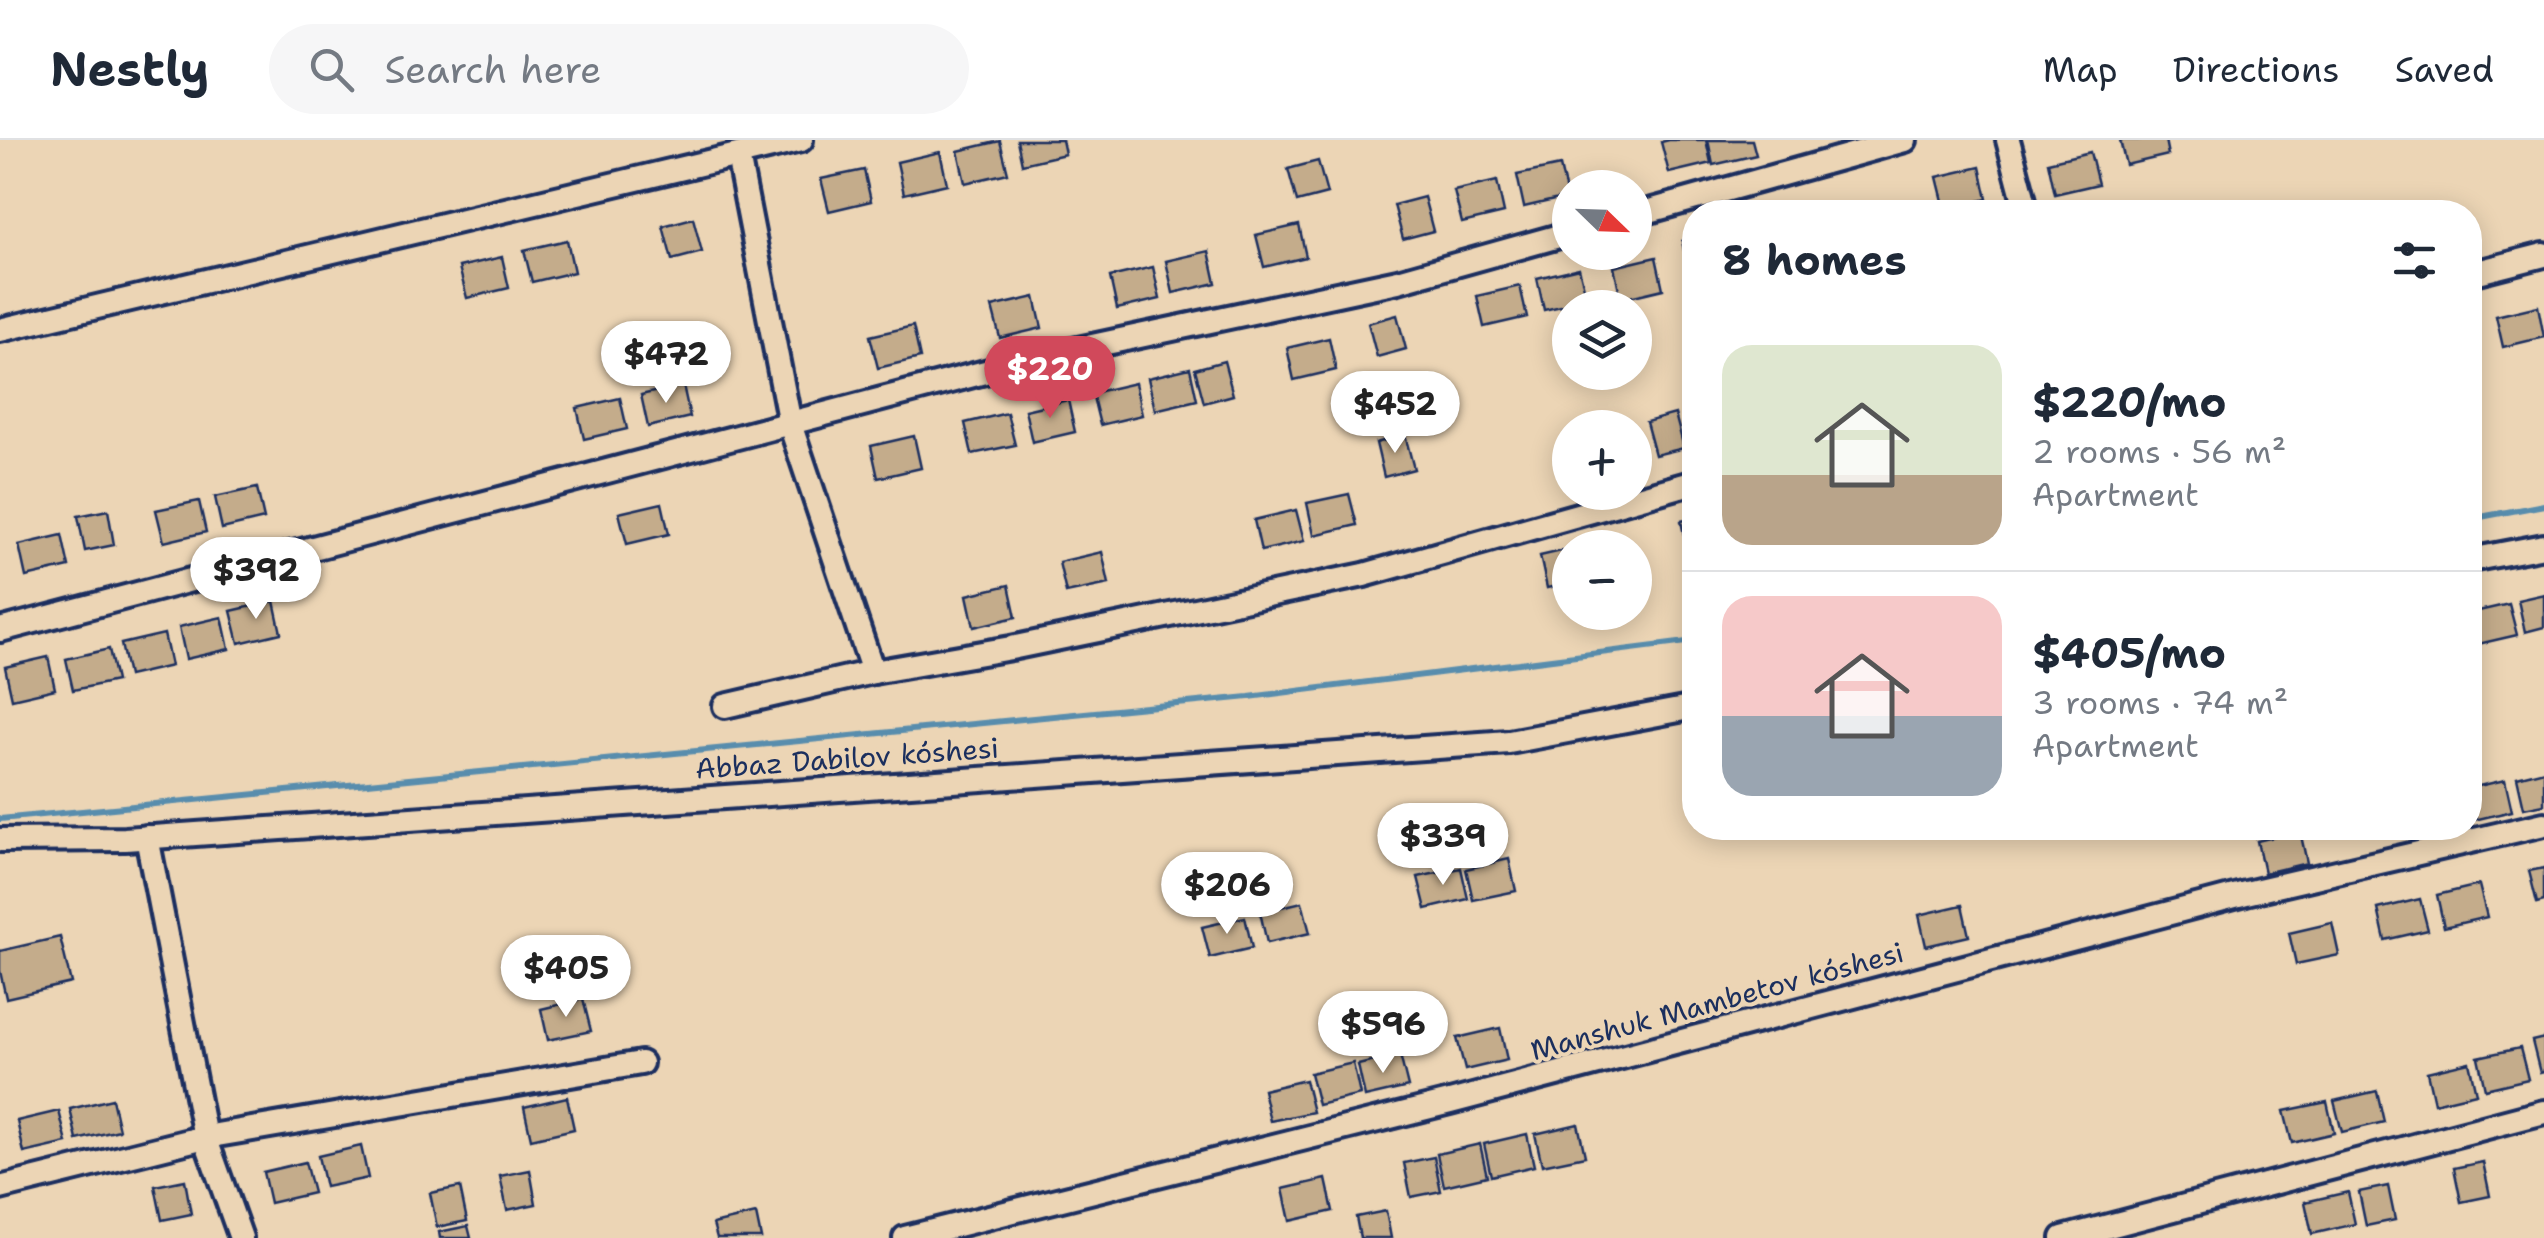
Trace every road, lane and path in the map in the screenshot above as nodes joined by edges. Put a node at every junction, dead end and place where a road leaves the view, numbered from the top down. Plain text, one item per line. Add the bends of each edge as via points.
1 (801, 140) edge
2 (1905, 140) edge
3 (2008, 140) edge
4 (738, 156) junction
5 (1689, 200) edge
6 (2024, 200) edge
7 (1682, 202) edge
8 (1652, 210) edge
9 (1552, 238) edge
10 (2544, 255) edge
11 (2482, 271) edge
12 (0, 330) edge
13 (790, 424) junction
14 (1682, 486) edge
15 (2544, 546) edge
16 (2482, 558) edge
17 (0, 630) edge
18 (872, 672) junction
19 (725, 706) dead end
20 (1682, 709) edge
21 (2544, 824) edge
22 (147, 837) junction
23 (2482, 838) edge
24 (0, 840) edge
25 (2475, 840) edge
26 (640, 1064) dead end
27 (2544, 1112) edge
28 (205, 1137) junction
29 (0, 1188) edge
30 (955, 1231) edge
31 (241, 1238) edge
32 (905, 1238) edge
33 (2063, 1238) edge

1 - 4 street
2 - 5 street
3 - 6 street
4 - 12 street
4 - 13 street
7 - 8 street
9 - 13 street
10 - 11 street
13 - 17 street
13 - 18 street
14 - 18 street via 1364,576
15 - 16 street
18 - 19 street
20 - 22 street, Abbaz Dabilov kóshesi via 1509,742
21 - 23 street, Manshuk Mambetov kóshesi
22 - 24 street, Abbaz Dabilov kóshesi
22 - 28 street
25 - 30 street, Manshuk Mambetov kóshesi via 2246,893
26 - 28 street
27 - 33 street
28 - 29 street
28 - 31 street
30 - 32 street, Manshuk Mambetov kóshesi

